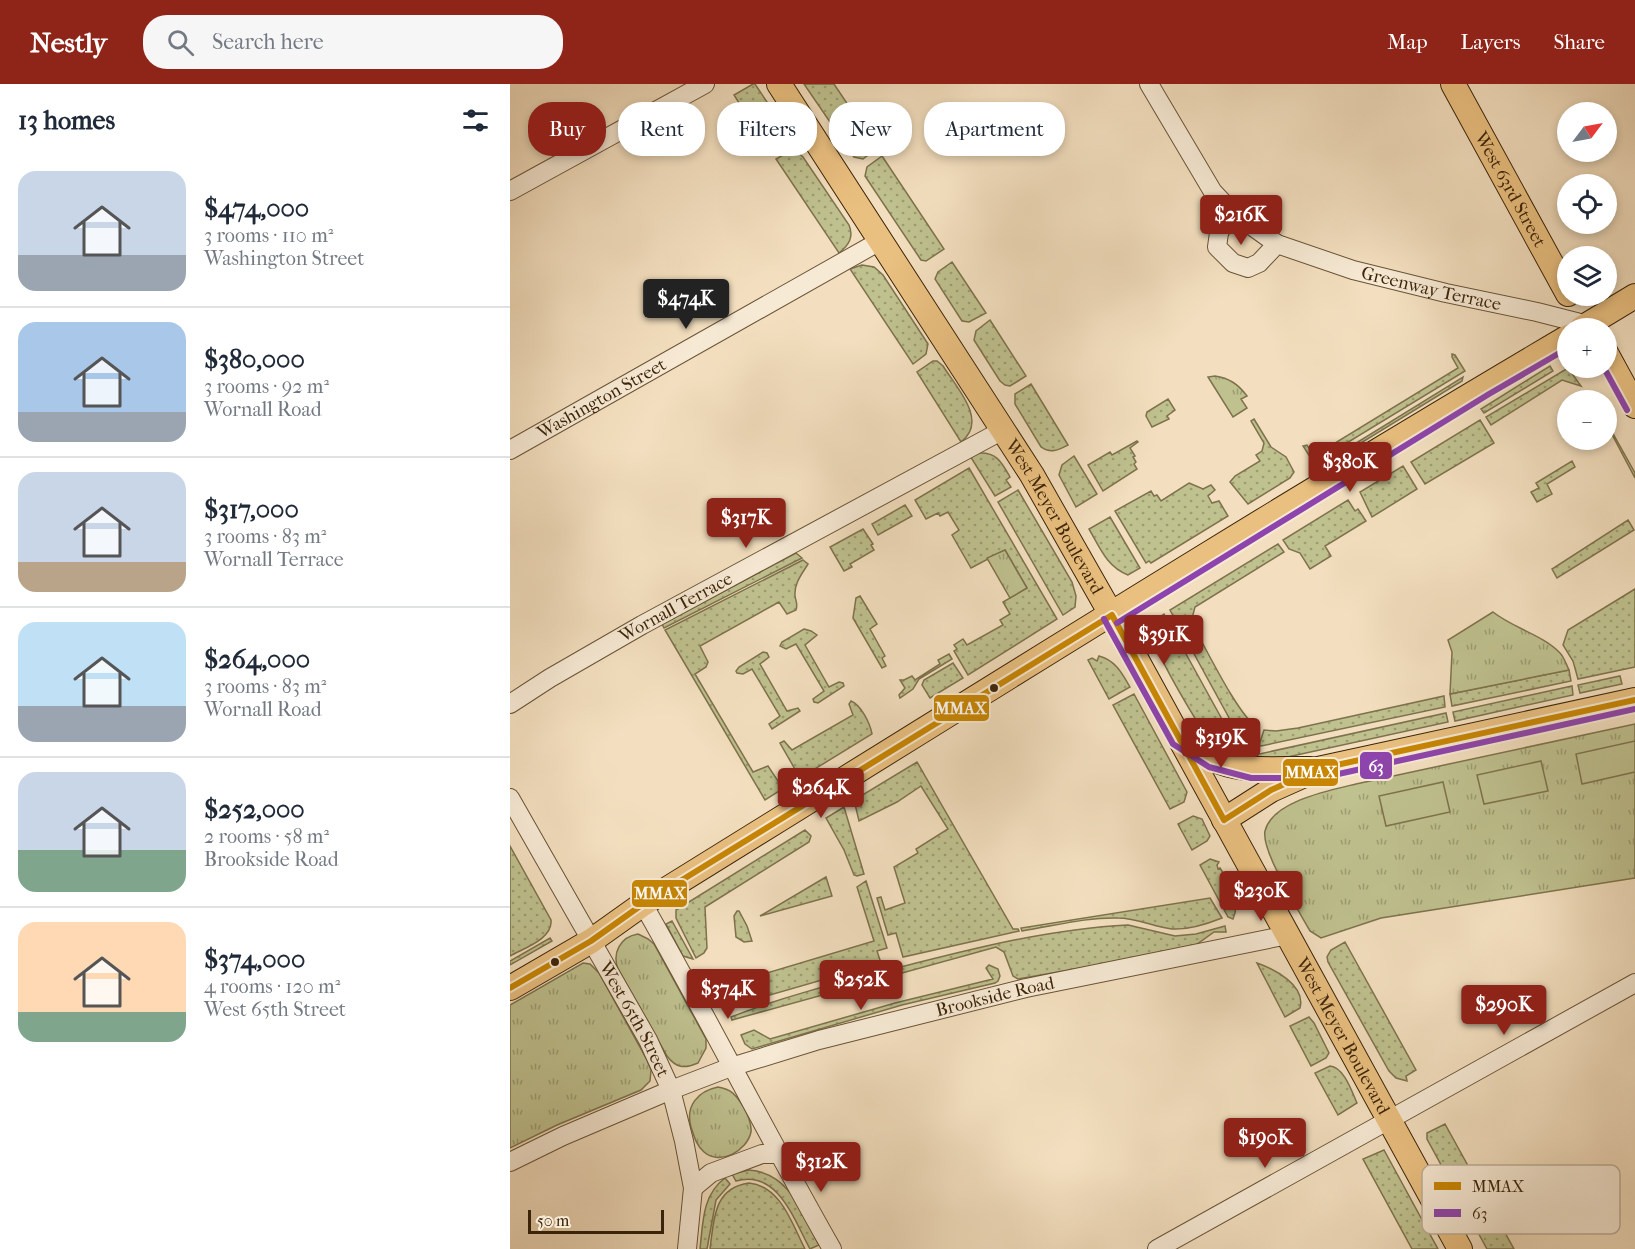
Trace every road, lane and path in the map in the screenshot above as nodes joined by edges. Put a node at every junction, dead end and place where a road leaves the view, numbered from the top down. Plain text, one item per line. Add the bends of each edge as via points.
1 (705, 84) edge
2 (779, 84) edge
3 (1149, 84) edge
4 (1453, 84) edge
5 (510, 191) edge
6 (1231, 211) junction
7 (880, 241) junction
8 (1277, 244) junction
9 (1557, 275) edge
10 (1635, 296) edge
11 (1557, 318) edge
12 (1601, 318) edge
13 (1557, 343) edge
14 (1617, 373) edge
15 (1635, 406) edge
16 (1003, 430) junction
17 (510, 450) edge
18 (1112, 615) junction
19 (1635, 699) edge
20 (510, 704) edge
21 (1180, 738) junction
22 (1318, 769) junction
23 (510, 798) edge
24 (1224, 820) junction
25 (643, 904) junction
26 (1288, 935) junction
27 (591, 941) junction
28 (1635, 982) edge
29 (510, 988) edge
30 (731, 1067) junction
31 (671, 1090) junction
32 (1390, 1121) junction
33 (778, 1154) junction
34 (510, 1162) edge
35 (1422, 1180) edge
36 (693, 1188) junction
37 (1452, 1234) edge
38 (687, 1249) edge
39 (832, 1249) edge
40 (1157, 1249) edge
41 (1460, 1249) edge

1 - 5 street
2 - 7 main road, West Meyer Boulevard
3 - 6 street, Greenway Terrace via 1199,172
4 - 9 main road, West 63rd Street
6 - 8 street, Greenway Terrace
6 - 8 street via 1219,233 1217,247 1233,263 1248,268 1259,263
7 - 16 main road, West Meyer Boulevard
7 - 17 street, Washington Street
8 - 11 street, Greenway Terrace via 1353,270
10 - 12 main road
13 - 18 main road
14 - 15 main road
16 - 18 main road, West Meyer Boulevard
16 - 20 street, Wornall Terrace via 642,625
18 - 21 main road, West Meyer Boulevard
18 - 25 main road
19 - 22 main road
21 - 22 main road via 1213,759 1234,766
21 - 24 main road, West Meyer Boulevard
22 - 24 main road via 1271,790
23 - 27 street, West 65th Street
24 - 26 main road, West Meyer Boulevard
25 - 27 main road
25 - 30 street
26 - 30 street, Brookside Road via 1026,988 819,1040
26 - 32 main road, West Meyer Boulevard
27 - 29 main road
27 - 31 street, West 65th Street via 648,1040
28 - 32 street
30 - 31 street, Brookside Road
30 - 33 street
31 - 34 street, Brookside Road
31 - 36 street, West 65th Street
32 - 35 main road, West Meyer Boulevard
32 - 40 street
33 - 36 street via 762,1154 711,1173
33 - 39 street
36 - 38 street, West 65th Street
37 - 41 main road, West Meyer Boulevard

